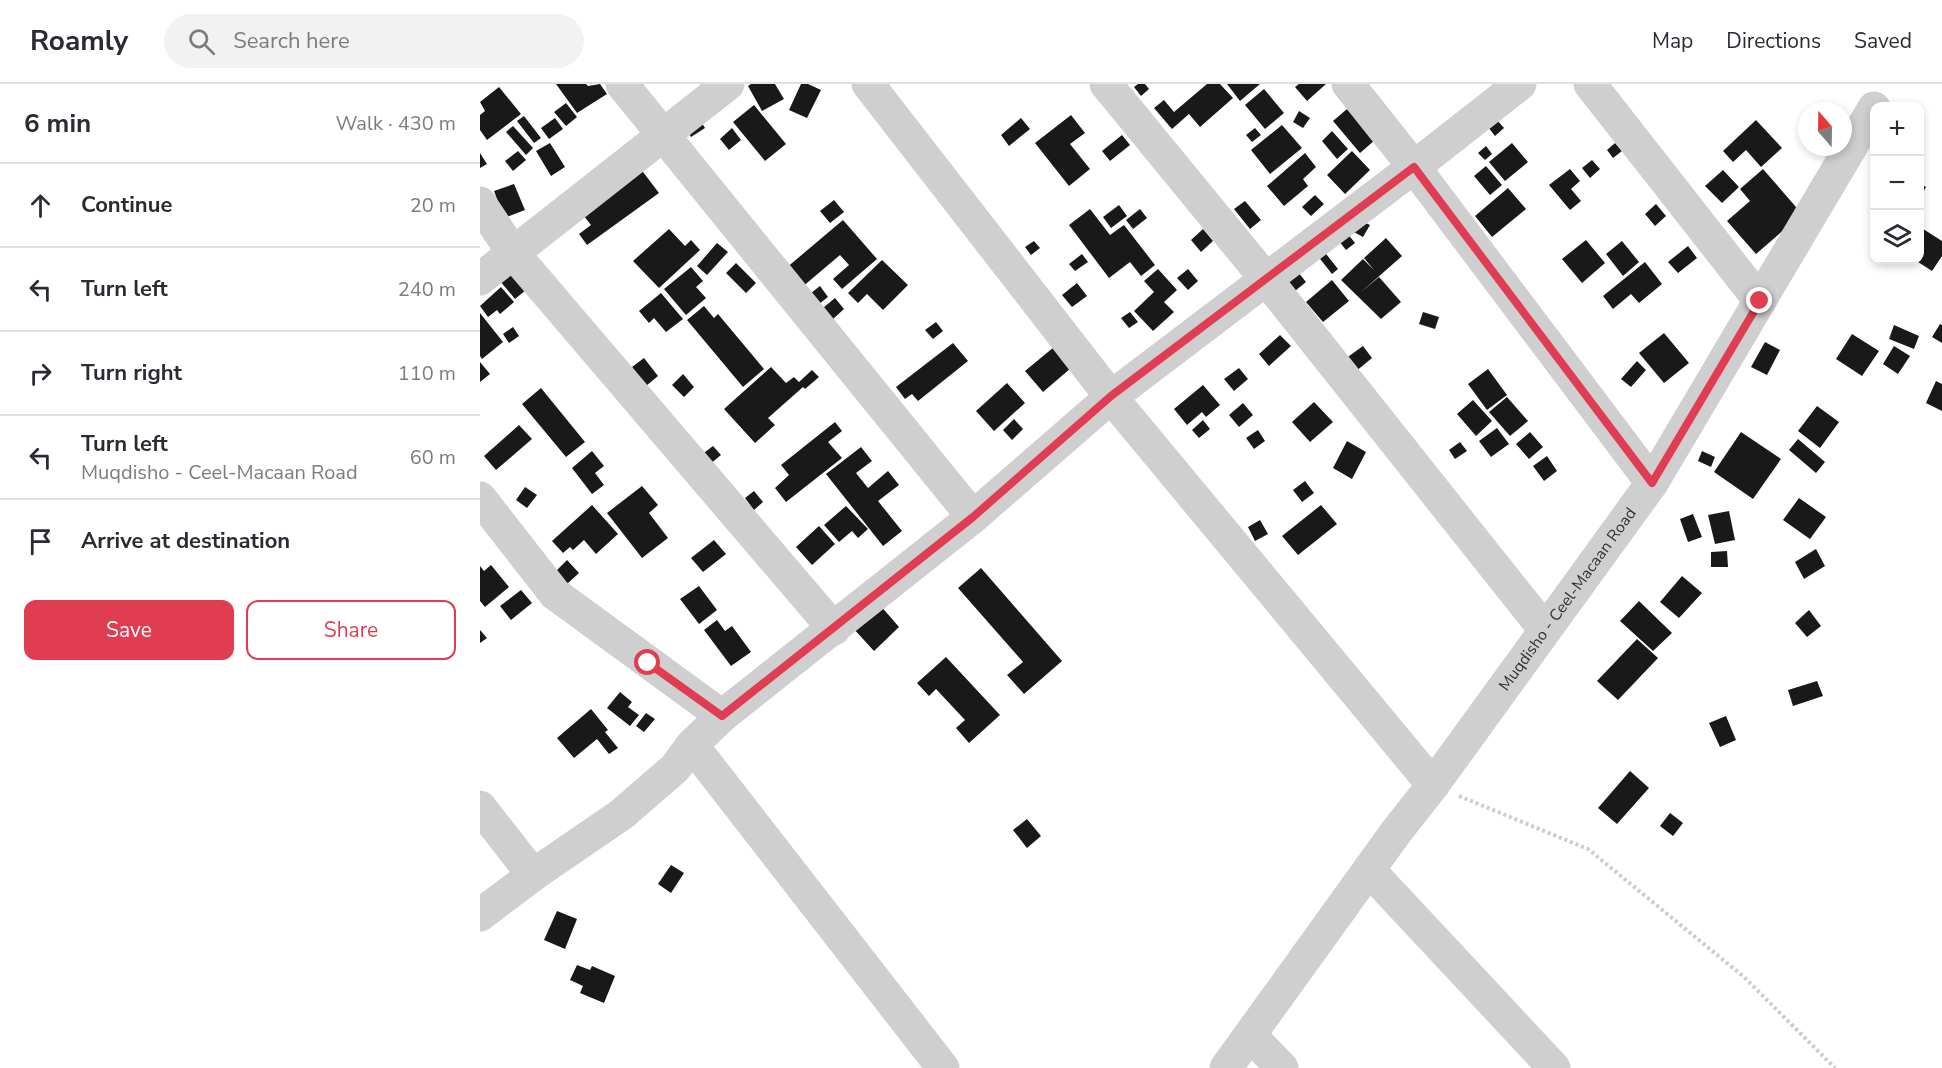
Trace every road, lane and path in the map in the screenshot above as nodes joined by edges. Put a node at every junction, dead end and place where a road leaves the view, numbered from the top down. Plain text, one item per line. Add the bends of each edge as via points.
1 (622, 84) edge
2 (728, 84) edge
3 (868, 84) edge
4 (1106, 84) edge
5 (1348, 84) edge
6 (1520, 84) edge
7 (1590, 84) edge
8 (1876, 97) edge
9 (662, 136) junction
10 (1414, 167) junction
11 (480, 203) edge
12 (513, 253) junction
13 (480, 279) edge
14 (1266, 279) junction
15 (1760, 301) junction
16 (1111, 396) junction
17 (1652, 483) junction
18 (480, 498) edge
19 (973, 517) junction
20 (834, 629) junction
21 (1545, 630) junction
22 (722, 716) junction
23 (692, 745) junction
24 (1433, 785) junction
25 (480, 807) edge
26 (1369, 870) junction
27 (533, 875) junction
28 (480, 915) edge
29 (1250, 1035) junction
30 (943, 1068) edge
31 (1226, 1068) edge
32 (1282, 1068) edge
33 (1554, 1068) edge
34 (1835, 1068) edge

1 - 9 street
2 - 9 street
3 - 16 street
4 - 14 street
5 - 10 street
6 - 10 street
7 - 15 street
8 - 15 street, Muqdisho - Ceel-Macaan Road
9 - 12 street
9 - 19 street
10 - 14 street
10 - 17 street
11 - 12 street
12 - 13 street
12 - 20 street
14 - 16 street
14 - 21 street
15 - 17 street, Muqdisho - Ceel-Macaan Road
16 - 19 street
16 - 24 street
17 - 21 street, Muqdisho - Ceel-Macaan Road
18 - 22 street via 555,594
19 - 20 street
20 - 22 street
21 - 24 street, Muqdisho - Ceel-Macaan Road
22 - 23 street
23 - 27 street via 675,768 622,814
23 - 30 street
24 - 26 street, Muqdisho - Ceel-Macaan Road
24 - 34 path via 1588,849 1744,976
25 - 27 street
26 - 29 street, Muqdisho - Ceel-Macaan Road
26 - 33 street
27 - 28 street
29 - 31 street, Muqdisho - Ceel-Macaan Road
29 - 32 street

